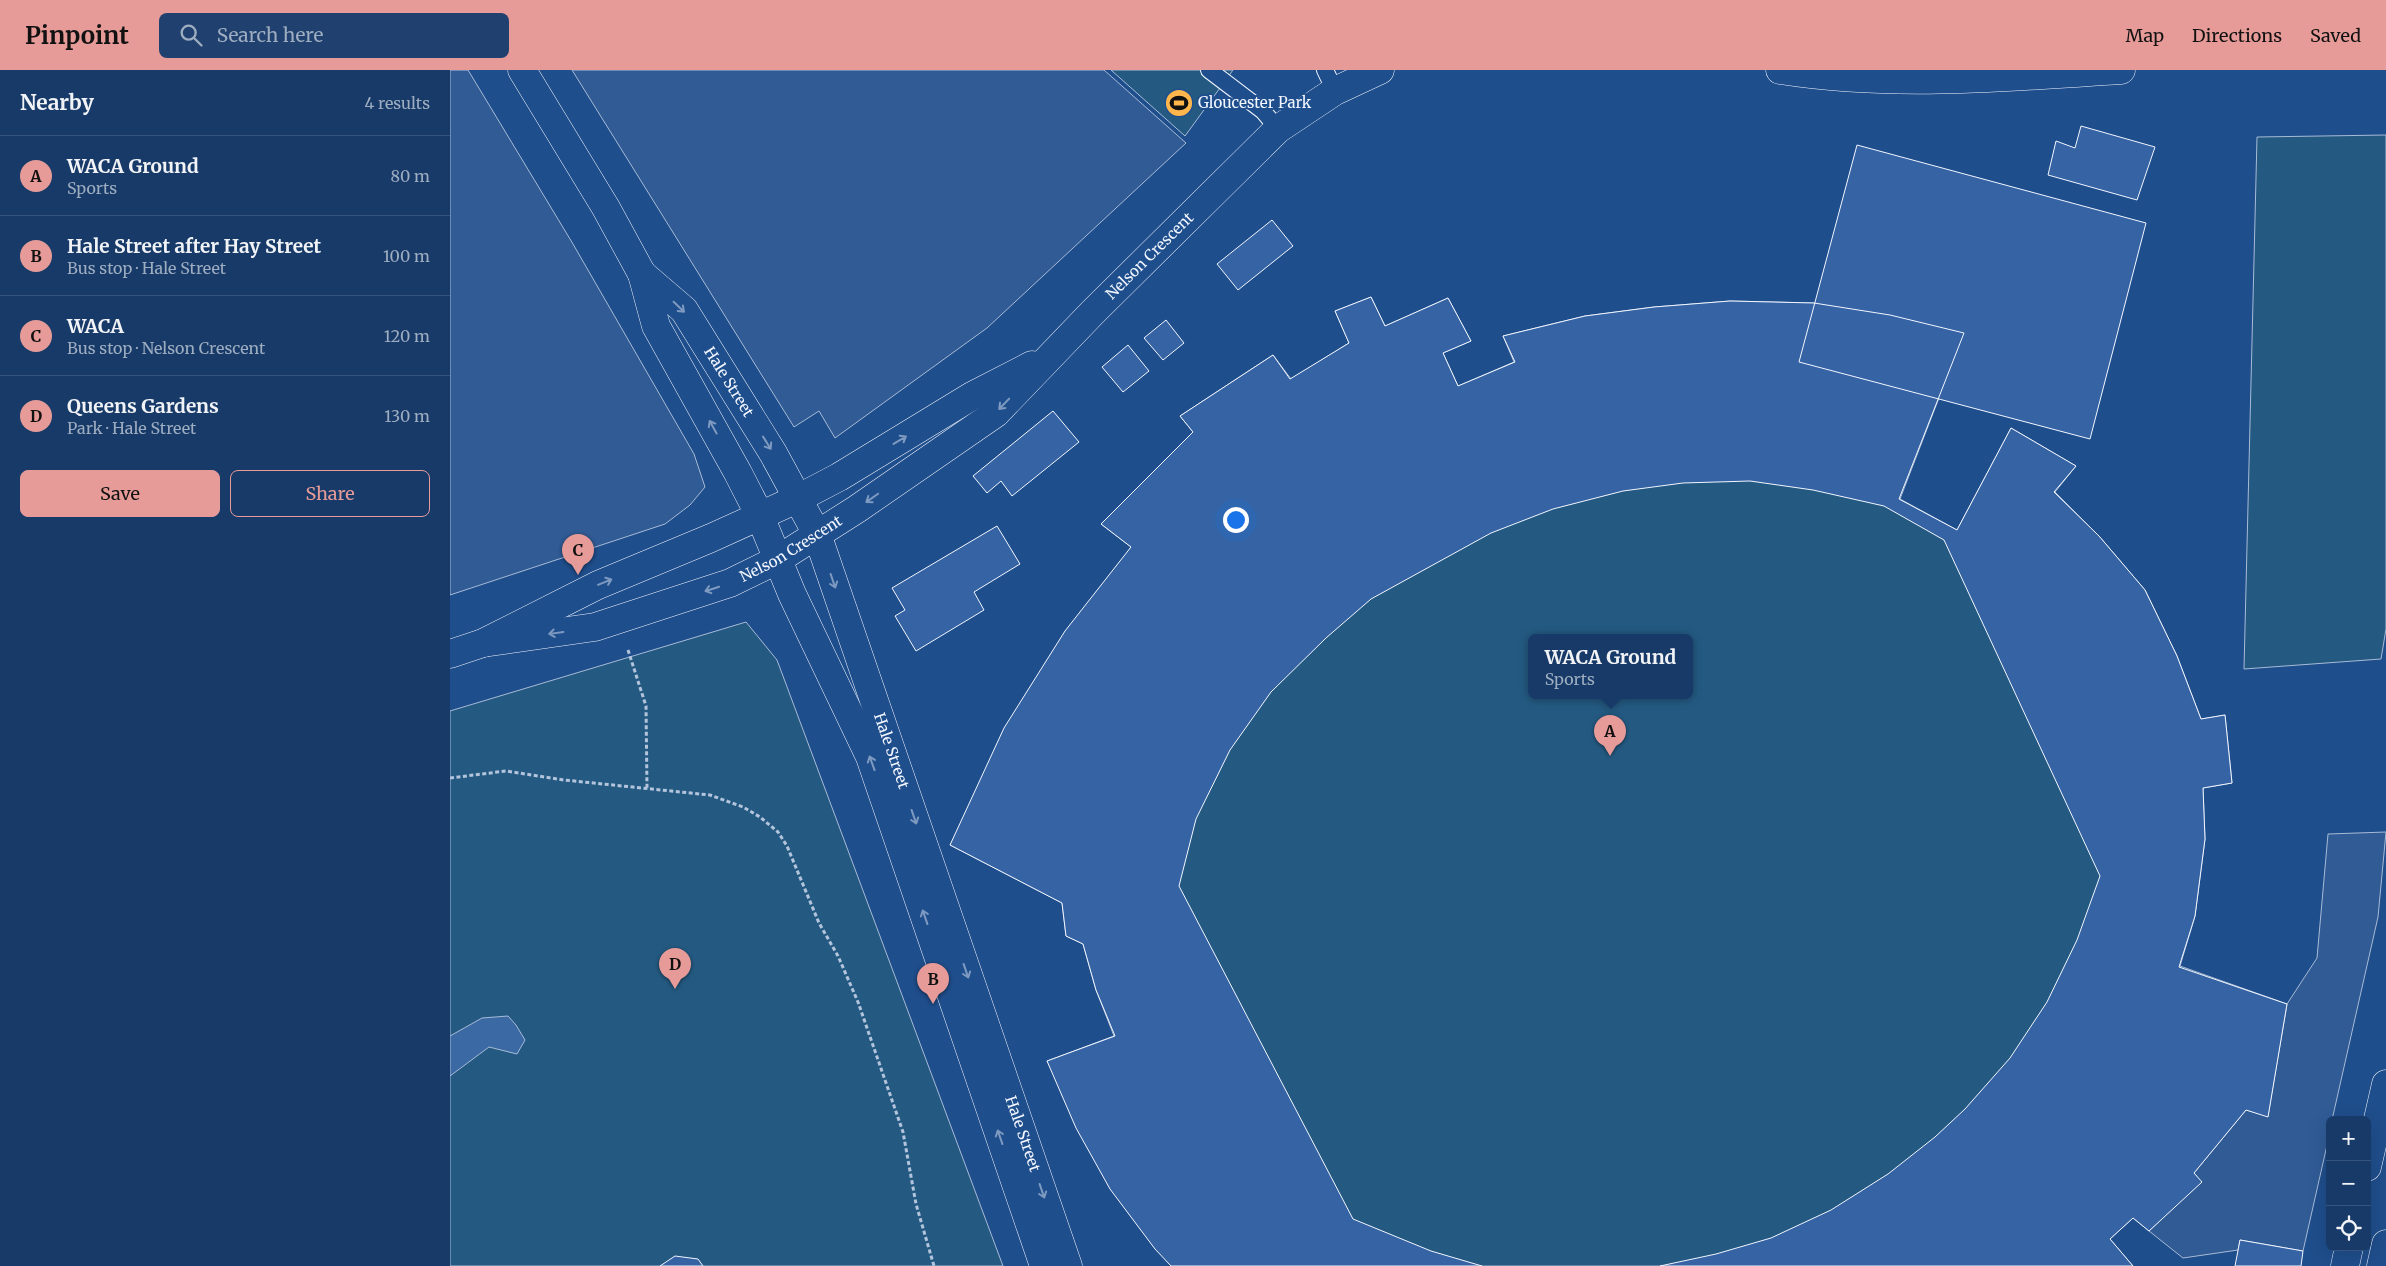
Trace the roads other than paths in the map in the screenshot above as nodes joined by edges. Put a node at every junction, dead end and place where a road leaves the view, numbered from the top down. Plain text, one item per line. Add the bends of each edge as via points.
1 (522, 70) edge
2 (1209, 70) edge
3 (1380, 70) edge
4 (1780, 70) edge
5 (2121, 70) edge
6 (1330, 80) edge
7 (1278, 129) junction
8 (642, 274) junction
9 (1050, 356) junction
10 (797, 499) junction
11 (760, 516) junction
12 (817, 534) junction
13 (777, 560) junction
14 (483, 643) junction
15 (450, 654) edge
16 (2386, 1084) edge
17 (2368, 1161) edge
18 (2386, 1244) edge
19 (2348, 1251) edge
20 (1044, 1266) edge
21 (1068, 1266) edge
22 (2345, 1266) edge
23 (2381, 1266) edge

1 - 8 street, Hale Street
2 - 7 lane via 1263,111
3 - 6 street, Nelson Crescent
4 - 5 street via 1928,82
6 - 7 street, Nelson Crescent
7 - 9 street, Nelson Crescent
8 -> 10 street, Hale Street via 684,310 773,453
11 -> 8 street, Hale Street via 656,326
10 -> 9 street, Nelson Crescent via 972,396
9 -> 12 street, Nelson Crescent via 996,413
10 - 11 street, Nelson Crescent
10 - 12 street, Hale Street
11 - 13 street, Hale Street
14 -> 11 street, Nelson Crescent via 598,584
12 - 13 street, Nelson Crescent
12 -> 21 street, Hale Street
13 -> 14 street, Nelson Crescent via 730,583 595,627
20 -> 13 street, Hale Street via 870,757
14 - 15 street, Nelson Crescent
16 - 17 street
18 - 23 street
19 - 22 street

